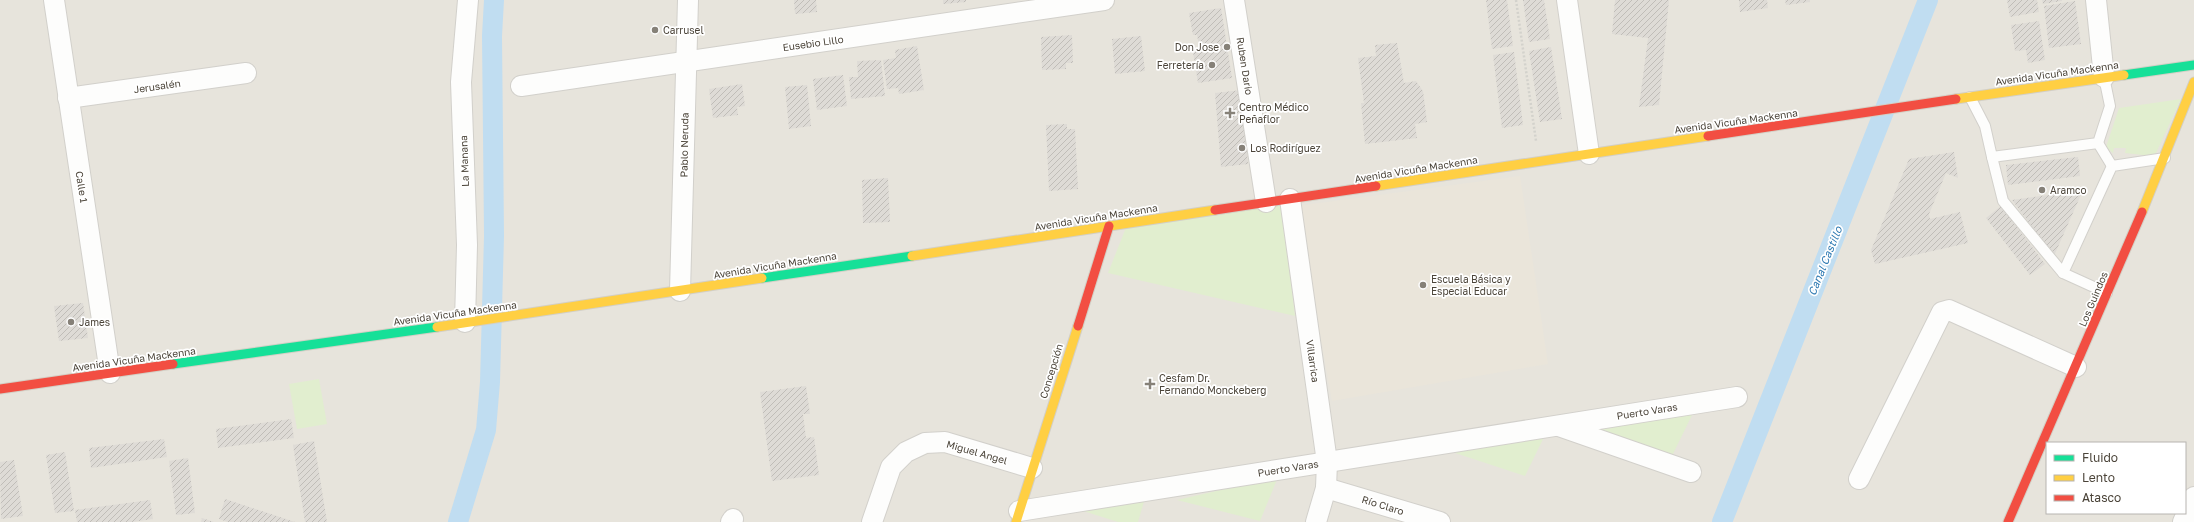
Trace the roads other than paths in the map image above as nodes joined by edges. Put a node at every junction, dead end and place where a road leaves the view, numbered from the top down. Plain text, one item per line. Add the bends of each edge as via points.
1 (54, 0) edge
2 (468, 0) edge
3 (688, 0) edge
4 (1104, 0) edge
5 (1234, 0) edge
6 (1567, 0) edge
7 (2096, 0) edge
8 (686, 61) junction
9 (2194, 65) edge
10 (246, 73) dead end
11 (2104, 77) junction
12 (2194, 82) edge
13 (521, 86) dead end
14 (1970, 97) junction
15 (68, 98) junction
16 (2098, 143) junction
17 (1589, 154) junction
18 (1992, 157) junction
19 (2165, 158) junction
20 (2112, 166) junction
21 (1290, 199) junction
22 (1266, 202) junction
23 (1108, 226) junction
24 (2063, 273) junction
25 (680, 291) junction
26 (2108, 292) junction
27 (465, 322) junction
28 (2076, 366) junction
29 (110, 373) junction
30 (0, 389) edge
31 (1737, 397) dead end
32 (1557, 426) junction
33 (1327, 462) junction
34 (1032, 468) junction
35 (1691, 472) dead end
36 (1859, 479) dead end
37 (1326, 488) junction
38 (2194, 496) edge
39 (1017, 516) edge
40 (2187, 521) edge
41 (872, 522) edge
42 (1046, 522) edge
43 (1316, 522) edge
44 (1440, 522) edge
45 (2008, 522) edge

1 - 15 street, Calle 1
2 - 27 street, La Manana via 461,82 467,245
3 - 8 street, Pablo Neruda
4 - 8 street, Eusebio Lillo
5 - 22 street, Ruben Dario
6 - 17 street
7 - 11 street
8 - 13 street, Eusebio Lillo
8 - 25 street, Pablo Neruda
9 - 11 main road, Avenida Vicuña Mackenna
10 - 15 street, Jerusalén
11 - 14 main road, Avenida Vicuña Mackenna
11 - 16 lane via 2110,106
12 - 19 main road, Los Guindos
14 - 17 main road, Avenida Vicuña Mackenna
14 - 18 lane via 1984,126
15 - 29 street, Calle 1
16 - 18 lane
16 - 20 lane
17 - 21 main road, Avenida Vicuña Mackenna
18 - 24 lane via 2003,201
19 - 20 lane
19 - 26 main road, Los Guindos
20 - 24 lane
21 - 22 main road, Avenida Vicuña Mackenna
21 - 33 street, Villarrica
22 - 23 main road, Avenida Vicuña Mackenna
23 - 25 main road, Avenida Vicuña Mackenna
23 - 34 main road, Concepción
24 - 26 lane
25 - 27 main road, Avenida Vicuña Mackenna
26 - 28 main road, Los Guindos
27 - 29 main road, Avenida Vicuña Mackenna
28 - 36 street via 1949,310 1942,312
28 - 45 main road, Los Guindos
29 - 30 main road, Avenida Vicuña Mackenna
31 - 32 street, Puerto Varas
32 - 33 street, Puerto Varas
32 - 35 street, Puerto Varas
33 - 37 street, Villarrica
33 - 39 street, Puerto Varas
34 - 39 main road, Concepción
34 - 41 street, Miguel Angel via 945,442 925,443 906,452 891,467
37 - 43 street, Villarrica
37 - 44 street, Río Claro
38 - 40 street
39 - 42 street

